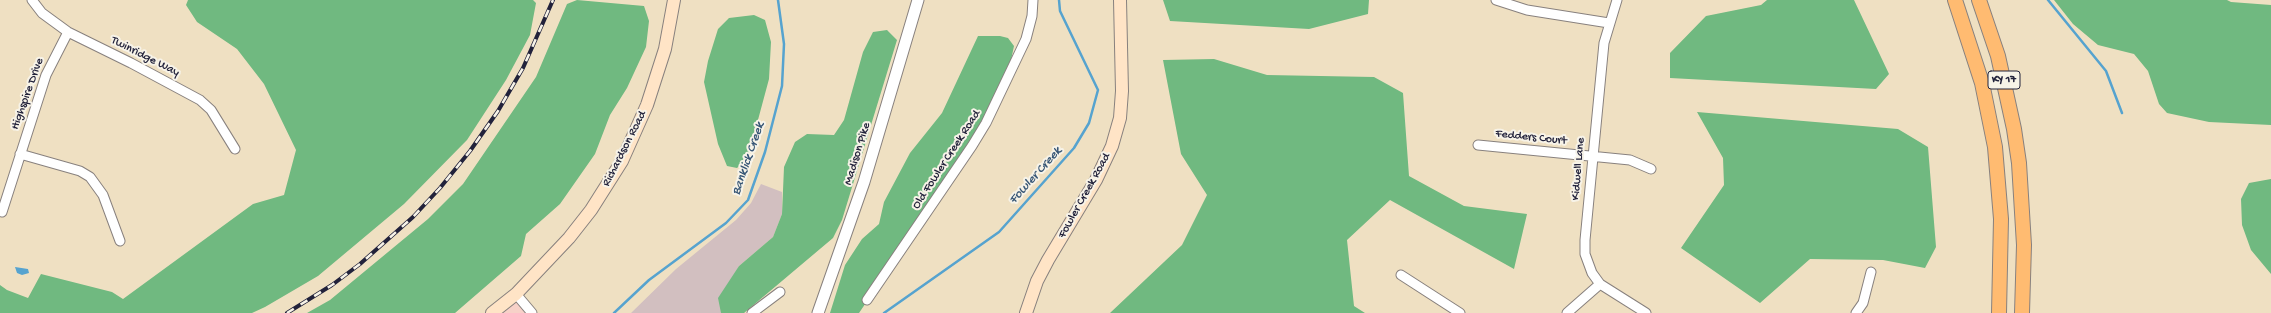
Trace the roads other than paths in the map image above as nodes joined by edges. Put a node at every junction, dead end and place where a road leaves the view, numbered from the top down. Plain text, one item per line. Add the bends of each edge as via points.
1 (32, 0) edge
2 (674, 0) edge
3 (918, 0) edge
4 (1033, 0) edge
5 (1120, 0) edge
6 (1496, 0) edge
7 (1617, 0) edge
8 (1956, 0) edge
9 (1979, 0) edge
10 (1609, 23) junction
11 (68, 32) junction
12 (1478, 145) dead end
13 (235, 149) dead end
14 (20, 154) junction
15 (1592, 156) junction
16 (1651, 169) dead end
17 (2, 212) dead end
18 (120, 241) dead end
19 (1871, 272) dead end
20 (1401, 275) dead end
21 (1600, 284) junction
22 (780, 292) dead end
23 (516, 294) junction
24 (868, 300) dead end
25 (492, 313) edge
26 (532, 313) edge
27 (752, 313) edge
28 (818, 313) edge
29 (1026, 313) edge
30 (1460, 313) edge
31 (1568, 313) edge
32 (1646, 313) edge
33 (1856, 313) edge
34 (1999, 313) edge
35 (2022, 313) edge

1 - 11 street, Twinridge Way via 42,13
2 - 23 main road, Richardson Road via 665,49 647,105 622,161 591,210 569,238
3 - 28 street, Madison Pike via 864,182
4 - 24 street, Old Fowler Creek Road via 1026,39 986,123 956,172
5 - 29 main road, Fowler Creek Road via 1122,90 1120,118 1112,146 1096,180 1037,281
6 - 10 street via 1527,10
7 - 10 street, Kidwell Lane
8 - 34 main road, KY 17 via 1982,83 1995,147 2001,219
9 - 35 main road, KY 17 via 1998,56 2019,163 2024,237
10 - 15 street, Kidwell Lane via 1604,43
11 - 13 street, Twinridge Way via 200,100 211,110
11 - 14 street, Highspire Drive via 46,75
12 - 15 street, Fedders Court
14 - 17 street, Highspire Drive
14 - 18 street via 80,171 90,177 103,195
15 - 16 street, Fedders Court via 1630,160
15 - 21 street, Kidwell Lane via 1585,247 1587,262
19 - 33 street via 1863,303
20 - 30 street
21 - 31 street
21 - 32 street, Kidwell Lane
22 - 27 street
23 - 25 main road, Richardson Road
23 - 26 street

